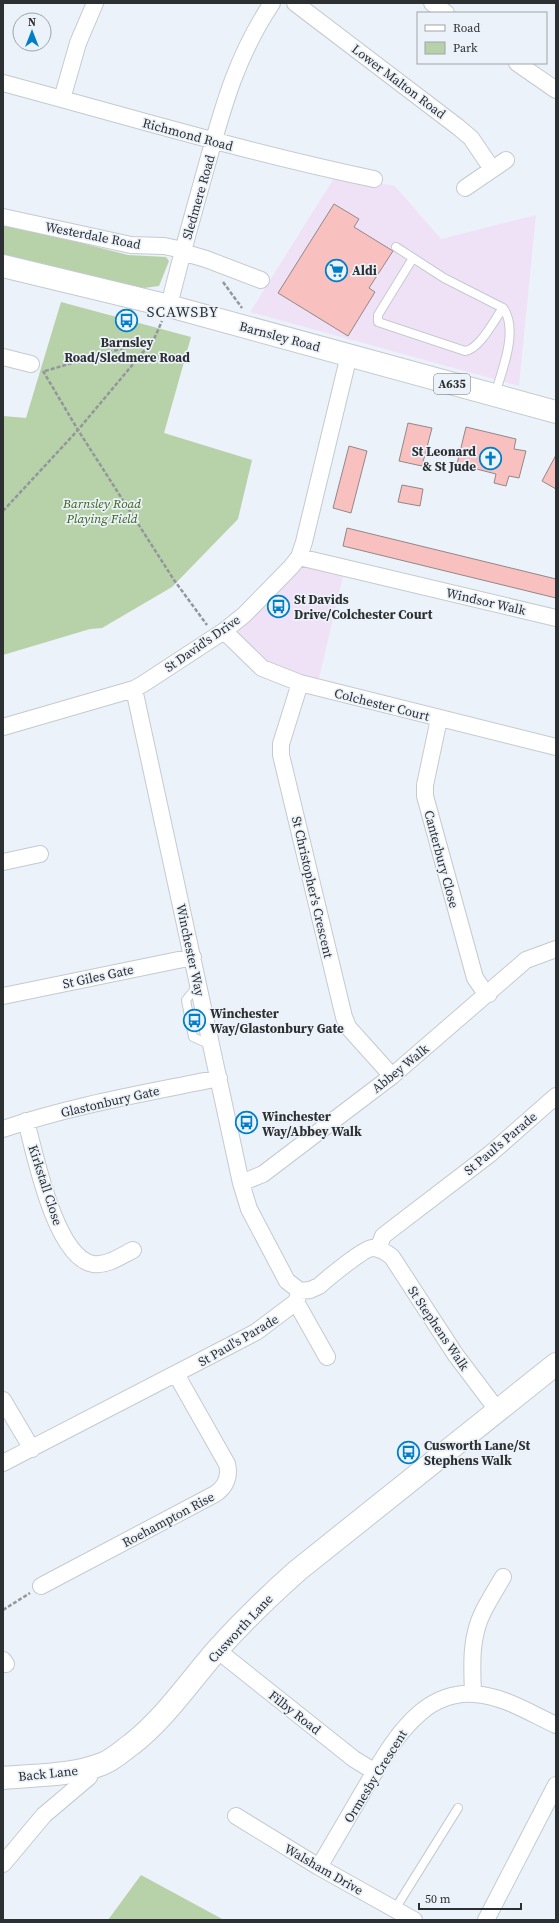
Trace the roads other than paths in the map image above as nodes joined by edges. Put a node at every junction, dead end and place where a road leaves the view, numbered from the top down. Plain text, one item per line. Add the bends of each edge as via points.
1 (95, 3) edge
2 (272, 3) edge
3 (295, 3) edge
4 (432, 3) edge
5 (445, 12) edge
6 (518, 64) edge
7 (3, 83) edge
8 (556, 90) edge
9 (62, 99) junction
10 (213, 141) junction
11 (506, 160) dead end
12 (492, 169) junction
13 (374, 179) dead end
14 (465, 188) dead end
15 (3, 217) edge
16 (396, 247) dead end
17 (182, 251) junction
18 (413, 258) junction
19 (3, 266) edge
20 (261, 280) dead end
21 (503, 308) junction
22 (166, 312) junction
23 (349, 355) junction
24 (3, 357) edge
25 (38, 367) road end
26 (494, 396) junction
27 (556, 412) edge
28 (299, 557) junction
29 (556, 618) edge
30 (220, 634) junction
31 (300, 683) junction
32 (134, 689) junction
33 (439, 719) junction
34 (3, 726) edge
35 (556, 747) edge
36 (44, 853) dead end
37 (3, 862) edge
38 (556, 949) edge
39 (193, 957) junction
40 (489, 994) junction
41 (3, 996) edge
42 (392, 1076) junction
43 (219, 1078) junction
44 (556, 1096) edge
45 (26, 1121) junction
46 (3, 1129) edge
47 (241, 1183) junction
48 (135, 1248) dead end
49 (378, 1249) junction
50 (298, 1297) junction
51 (327, 1357) dead end
52 (553, 1373) edge
53 (176, 1374) junction
54 (3, 1400) edge
55 (498, 1411) junction
56 (32, 1448) junction
57 (3, 1463) edge
58 (504, 1575) dead end
59 (41, 1586) road end
60 (217, 1650) junction
61 (473, 1694) junction
62 (556, 1726) edge
63 (92, 1768) junction
64 (375, 1772) junction
65 (3, 1778) edge
66 (556, 1785) edge
67 (458, 1808) dead end
68 (236, 1816) dead end
69 (3, 1864) edge
70 (320, 1867) junction
71 (395, 1909) junction
72 (414, 1920) edge
73 (486, 1920) edge

1 - 9 street via 78,43
2 - 10 street, Sledmere Road via 240,60
3 - 12 street, Lower Malton Road via 458,127 470,138
4 - 5 street
6 - 8 street
7 - 9 street, Richmond Road
9 - 10 street, Richmond Road
10 - 13 street, Richmond Road
10 - 17 street, Sledmere Road
11 - 12 street
12 - 14 street
15 - 17 street, Westerdale Road via 131,245 164,246
16 - 18 lane
17 - 20 street, Westerdale Road
17 - 22 street, Sledmere Road
18 - 21 lane via 444,278
18 - 21 lane via 378,315 378,322 465,351 472,350 477,345
19 - 22 main road, Barnsley Road / A635
21 - 26 lane via 508,315 510,332 506,357
22 - 23 main road, Barnsley Road / A635 via 236,324
23 - 26 main road, Barnsley Road / A635
23 - 28 street, St David's Drive
24 - 25 street
26 - 27 main road, Barnsley Road / A635
28 - 29 street, Windsor Walk
28 - 30 street, St David's Drive via 244,614
30 - 31 street, Colchester Court via 262,668
30 - 32 street, St David's Drive
31 - 33 street, Colchester Court
31 - 42 street, St Christopher's Crescent via 281,744 283,762 344,1017 348,1027
32 - 34 street, St David's Drive
32 - 39 street, Winchester Way
33 - 35 street, Colchester Court
33 - 40 street, Canterbury Close via 425,796 475,978
36 - 37 street
38 - 40 street, Abbey Walk via 526,960
39 - 41 street, St Giles Gate
39 - 43 street, Winchester Way
40 - 42 street, Abbey Walk
42 - 47 street, Abbey Walk via 263,1174
43 - 45 street, Glastonbury Gate
43 - 47 street, Winchester Way
44 - 49 street, St Paul's Parade via 490,1154 383,1236
45 - 46 street, Glastonbury Gate
45 - 48 street, Kirkstall Close via 47,1198 68,1246 92,1264 108,1262
47 - 50 street, Winchester Way via 249,1209
49 - 50 street, St Paul's Parade via 366,1250 318,1286
49 - 55 street, St Stephens Walk via 392,1257 455,1354
50 - 51 street, Winchester Way
50 - 53 street, St Paul's Parade via 256,1332
52 - 55 main road, Cusworth Lane
53 - 56 street, St Paul's Parade
53 - 59 street, Roehampton Rise via 227,1464 228,1476 225,1484 215,1494
54 - 56 street
55 - 60 main road, Cusworth Lane via 297,1571 256,1608
56 - 57 street, St Paul's Parade
58 - 61 street via 483,1612 476,1634 472,1660
60 - 63 main road, Cusworth Lane via 173,1705 149,1730 116,1757
60 - 64 street, Filby Road via 354,1759
61 - 62 street, Ormesby Crescent via 502,1700
61 - 64 street, Ormesby Crescent via 455,1695 421,1711 401,1732
63 - 65 main road, Back Lane
63 - 69 street via 89,1777 44,1815
64 - 70 street, Ormesby Crescent
66 - 73 street
67 - 71 lane
68 - 70 street, Walsham Drive
70 - 71 street, Walsham Drive
71 - 72 street, Walsham Drive

